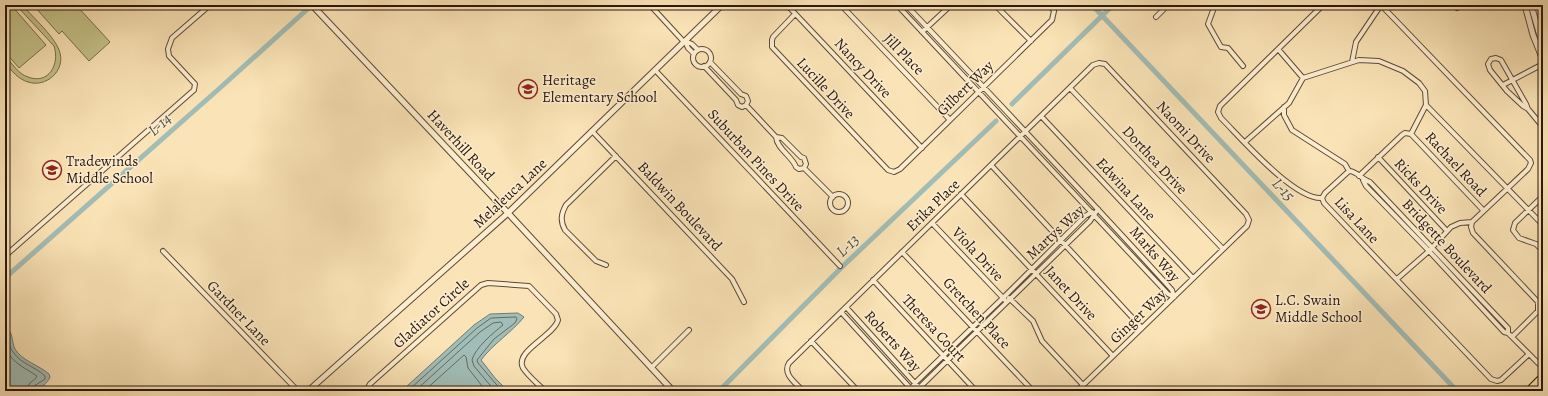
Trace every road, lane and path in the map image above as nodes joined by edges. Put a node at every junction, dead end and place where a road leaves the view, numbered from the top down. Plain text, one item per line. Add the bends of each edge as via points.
1 (210, 5) edge
2 (312, 5) edge
3 (650, 5) edge
4 (722, 5) edge
5 (787, 5) edge
6 (841, 5) edge
7 (897, 5) edge
8 (906, 5) edge
9 (951, 5) edge
10 (995, 5) edge
11 (1050, 5) edge
12 (1168, 5) edge
13 (1215, 5) edge
14 (1323, 5) edge
15 (1381, 5) edge
16 (1525, 5) edge
17 (1530, 5) edge
18 (795, 14) junction
19 (1156, 17) dead end
20 (928, 28) junction
21 (922, 32) junction
22 (684, 41) junction
23 (1031, 41) junction
24 (1543, 46) edge
25 (1278, 48) junction
26 (698, 50) junction
27 (694, 54) junction
28 (956, 57) junction
29 (1543, 60) edge
30 (710, 62) junction
31 (951, 62) junction
32 (1352, 62) junction
33 (1099, 63) joint
34 (1543, 64) edge
35 (704, 66) junction
36 (1243, 66) dead end
37 (655, 70) junction
38 (1303, 78) junction
39 (1512, 80) junction
40 (1502, 85) junction
41 (985, 87) junction
42 (1070, 88) junction
43 (980, 92) junction
44 (746, 105) junction
45 (1426, 106) junction
46 (1284, 107) junction
47 (1528, 109) junction
48 (1041, 116) junction
49 (950, 120) junction
50 (1543, 127) edge
51 (592, 131) junction
52 (1026, 132) junction
53 (1411, 134) junction
54 (776, 137) junction
55 (1021, 137) junction
56 (1245, 142) junction
57 (922, 148) junction
58 (616, 156) junction
59 (1378, 157) junction
60 (991, 166) junction
61 (804, 168) junction
62 (1349, 171) junction
63 (894, 172) joint
64 (1359, 176) junction
65 (1507, 189) junction
66 (961, 194) junction
67 (1543, 196) edge
68 (833, 197) junction
69 (1322, 198) junction
70 (1098, 209) junction
71 (1483, 210) junction
72 (1528, 210) junction
73 (508, 213) junction
74 (1092, 214) junction
75 (1472, 222) junction
76 (932, 223) junction
77 (1248, 223) joint
78 (1543, 225) edge
79 (1447, 231) junction
80 (1060, 240) junction
81 (1064, 244) junction
82 (1431, 249) junction
83 (1223, 250) junction
84 (163, 251) dead end
85 (1543, 251) edge
86 (902, 252) junction
87 (5, 256) edge
88 (606, 265) dead end
89 (840, 266) dead end
90 (1032, 269) junction
91 (1036, 274) junction
92 (1193, 278) junction
93 (1397, 279) junction
94 (873, 280) junction
95 (1005, 297) junction
96 (1174, 297) junction
97 (1009, 301) junction
98 (744, 302) dead end
99 (846, 307) junction
100 (1541, 308) edge
101 (841, 312) junction
102 (974, 326) junction
103 (1142, 328) junction
104 (689, 330) dead end
105 (978, 331) junction
106 (1512, 337) junction
107 (811, 341) junction
108 (1529, 354) junction
109 (943, 356) junction
110 (1113, 356) junction
111 (948, 360) junction
112 (651, 368) junction
113 (1543, 368) edge
114 (1543, 376) edge
115 (915, 383) junction
116 (1083, 385) junction
117 (1543, 388) edge
118 (912, 390) edge
119 (921, 390) edge
120 (298, 391) edge
121 (308, 391) edge
122 (366, 391) edge
123 (545, 391) edge
124 (673, 391) edge
125 (804, 391) edge
126 (858, 391) edge
127 (976, 391) edge
128 (1033, 391) edge
129 (1077, 391) edge
130 (1528, 391) edge
131 (1540, 391) edge

1 - 87 street via 172,38 168,49 169,56 195,84 194,90
2 - 73 street, Haverhill Road
3 - 22 street
4 - 22 street, Melaleuca Lane
5 - 18 street, Nancy Drive
6 - 49 street, Jill Place
7 - 21 street, Marks Way
8 - 20 street, Marks Way
9 - 20 street
10 - 23 street
11 - 23 street, Gilbert Way via 1054,11 1052,20
12 - 19 street
13 - 36 street via 1208,24 1221,47 1228,48
14 - 25 street, Lisa Lane
15 - 32 street via 1356,42
15 - 65 street via 1530,160 1528,170
16 - 29 street
17 - 24 street
18 - 57 street, Nancy Drive
18 - 63 street, Lucille Drive via 773,38 772,46 888,170
20 - 21 street
20 - 28 street, Marks Way
21 - 31 street, Marks Way
22 - 26 street
22 - 27 street
22 - 37 street, Melaleuca Lane
23 - 41 street, Gilbert Way
25 - 38 street
25 - 56 street, Lisa Lane via 1218,109 1221,118
26 - 27 street
26 - 30 street via 710,55
27 - 35 street via 693,60 696,65
28 - 31 street
28 - 41 street, Marks Way
30 - 35 street
30 - 44 street via 746,96
31 - 43 street, Marks Way
32 - 38 street
32 - 45 street via 1379,61 1403,72 1421,86
33 - 42 street, Erika Place via 1093,65
33 - 77 street, Naomi Drive via 1105,64 1246,214
34 - 39 street
35 - 44 street via 738,105
37 - 51 street, Melaleuca Lane
37 - 89 street, Suburban Pines Drive
38 - 46 street
39 - 40 street
39 - 40 street via 1501,60 1491,59 1488,64 1490,70
39 - 47 street
40 - 47 street
41 - 43 street, Gilbert Way
41 - 52 street, Marks Way
42 - 48 street, Erika Place
42 - 83 street, Dorthea Drive
43 - 49 street, Gilbert Way
43 - 55 street, Marks Way
44 - 54 street
45 - 53 street
45 - 65 street
46 - 56 street
46 - 62 street, Bridgette Boulevard via 1284,115 1292,130 1345,164
47 - 50 street
48 - 52 street, Erika Place
48 - 92 street, Edwina Lane
49 - 57 street, Gilbert Way
51 - 58 street, Baldwin Boulevard
51 - 73 street, Melaleuca Lane
52 - 55 street, Erika Place
52 - 70 street, Marks Way
53 - 59 street via 1402,135
53 - 71 street, Rachael Road
54 - 61 street via 777,143 795,162 796,167
54 - 61 street via 782,138 804,158
55 - 60 street, Erika Place
55 - 74 street, Marks Way
56 - 69 street, Lisa Lane via 1289,184 1314,198
57 - 63 street, Gilbert Way
58 - 88 street via 566,205 561,218 565,230 596,261
58 - 98 street, Baldwin Boulevard via 732,279
59 - 64 street
59 - 79 street, Ricks Drive
60 - 66 street, Erika Place
60 - 80 street
61 - 68 street
62 - 64 street, Bridgette Boulevard via 1356,172
62 - 69 street
64 - 82 street, Bridgette Boulevard via 1370,182
65 - 71 street, Rachael Road
65 - 72 street
66 - 76 street, Erika Place
66 - 90 street, Janet Drive
67 - 72 street
68 - 68 street via 830,202 832,210 837,212 845,209 847,201 844,196 838,194
69 - 93 street, Lisa Lane
70 - 74 street, Martys Way
70 - 96 street, Marks Way via 1172,290
71 - 75 street, Rachael Road
72 - 78 street
72 - 85 street via 1515,223 1513,230 1519,238 1536,244
73 - 112 street, Haverhill Road
73 - 121 street, Melaleuca Lane
74 - 80 street, Martys Way via 1085,216
74 - 81 street, Martys Way via 1090,221
74 - 96 street, Marks Way via 1168,294
75 - 79 street via 1460,223
75 - 100 street via 1473,232
76 - 86 street, Erika Place
76 - 95 street, Viola Drive
77 - 83 street, Ginger Way
79 - 82 street
80 - 81 street
80 - 90 street, Martys Way
81 - 91 street, Martys Way
81 - 103 street
82 - 93 street
82 - 106 street, Bridgette Boulevard via 1508,328 1508,333
83 - 92 street, Ginger Way
84 - 120 street, Gardner Lane
86 - 94 street, Erika Place
86 - 102 street, Gretchen Place
90 - 91 street, Janet Drive
90 - 95 street, Martys Way
91 - 97 street, Martys Way
91 - 110 street, Janet Drive
92 - 96 street, Ginger Way
93 - 108 street, Lisa Lane via 1494,381 1501,380
94 - 99 street, Erika Place
94 - 109 street, Theresa Court
95 - 97 street, Viola Drive
95 - 102 street, Martys Way
96 - 103 street, Ginger Way
97 - 105 street, Martys Way
97 - 116 street, Viola Drive via 1033,321 1042,341
99 - 101 street, Erika Place
99 - 115 street, Roberts Way
100 - 106 street
101 - 107 street, Erika Place
101 - 118 street, Roberts Way
102 - 105 street, Gretchen Place
102 - 109 street, Martys Way
103 - 110 street, Ginger Way
104 - 112 street
105 - 111 street, Martys Way
105 - 128 street, Gretchen Place
106 - 108 street, Bridgette Boulevard
107 - 125 street, Erika Place via 787,368 788,374
107 - 126 street
108 - 113 street, Bridgette Boulevard
109 - 111 street, Theresa Court
109 - 115 street, Martys Way
110 - 116 street, Ginger Way
111 - 119 street, Martys Way
111 - 127 street, Theresa Court
112 - 124 street, Haverhill Road
114 - 130 main road
115 - 118 street, Martys Way
115 - 119 street, Roberts Way
116 - 129 street, Ginger Way
117 - 131 main road
118 - 119 street
122 - 123 street, Gladiator Circle via 370,384 481,285 488,283 529,286 556,314 558,320 554,328 525,354 522,360 525,370

